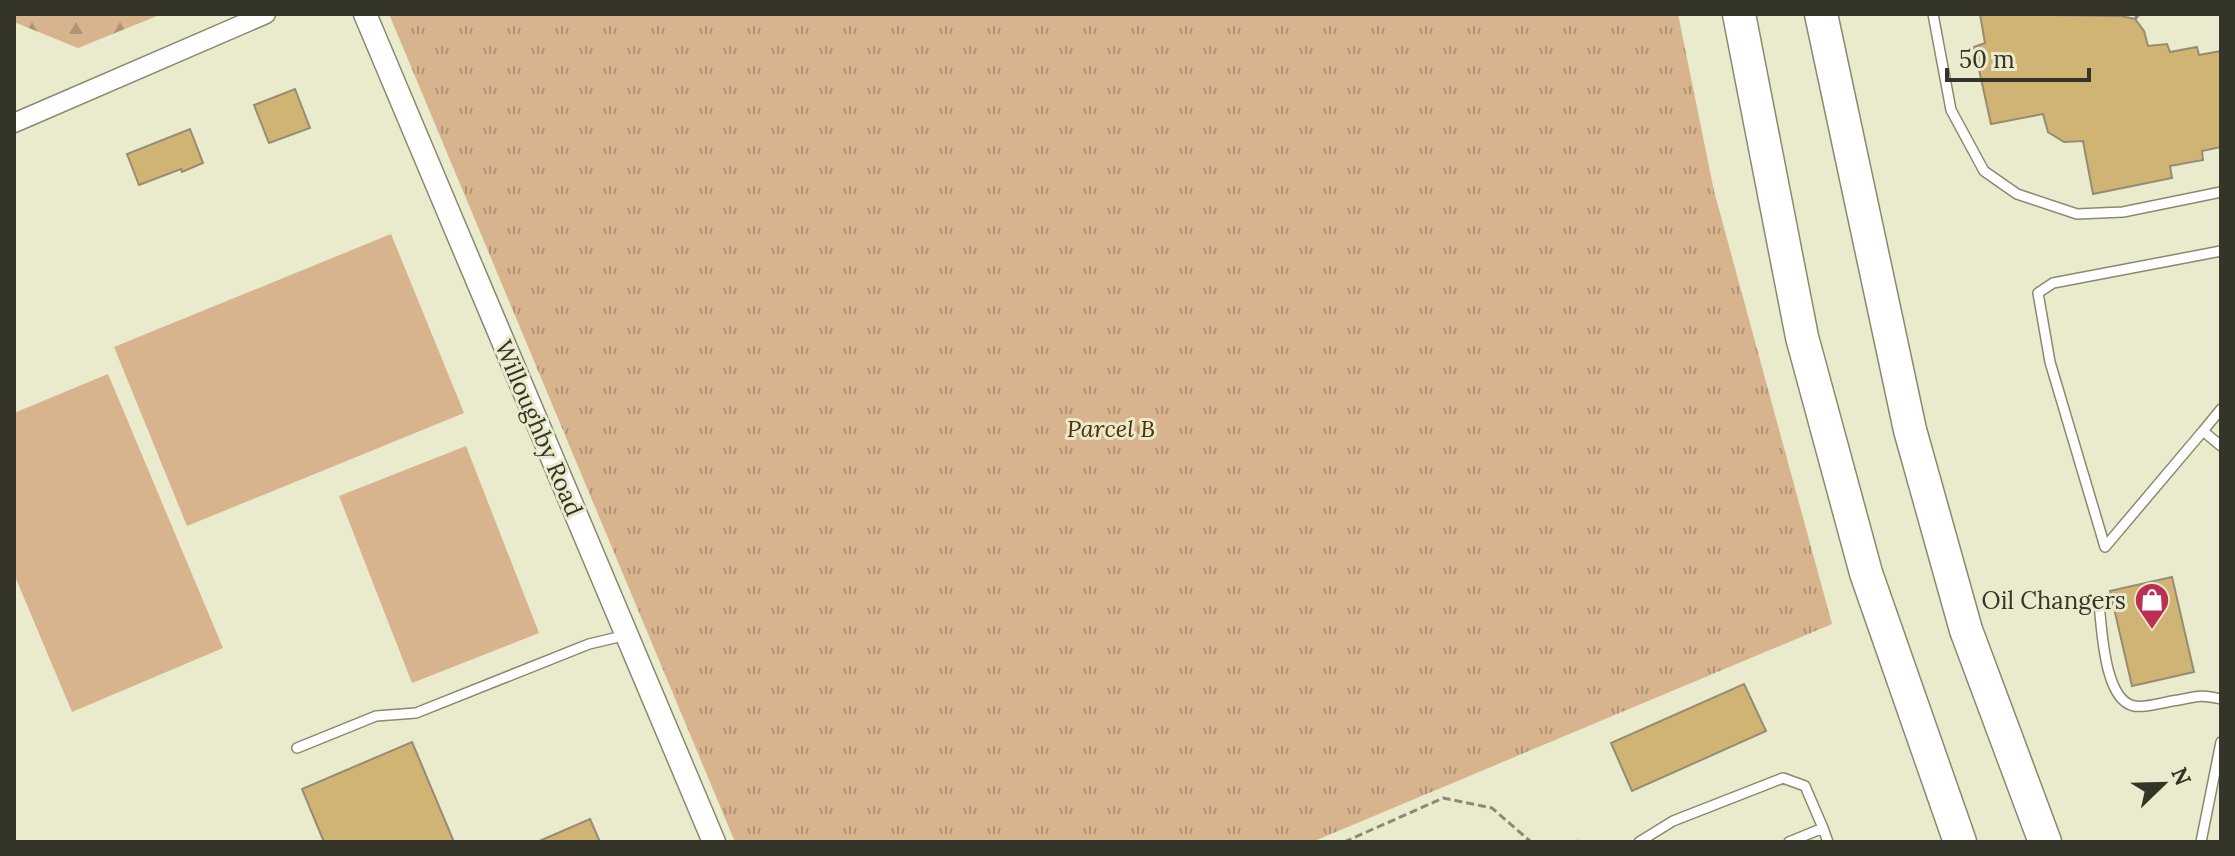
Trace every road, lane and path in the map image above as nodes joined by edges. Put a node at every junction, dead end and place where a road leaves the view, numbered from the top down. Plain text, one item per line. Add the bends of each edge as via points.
1 (266, 14) edge
2 (365, 14) edge
3 (1739, 14) edge
4 (1821, 14) edge
5 (1933, 14) edge
6 (2139, 14) edge
7 (2135, 19) dead end
8 (14, 123) edge
9 (2221, 192) edge
10 (2221, 251) edge
11 (2221, 409) edge
12 (2203, 431) junction
13 (2221, 446) edge
14 (2099, 604) dead end
15 (627, 635) junction
16 (2221, 699) edge
17 (2221, 742) edge
18 (297, 748) dead end
19 (1823, 828) junction
20 (714, 842) edge
21 (1344, 842) edge
22 (1531, 842) edge
23 (1639, 842) edge
24 (1789, 842) edge
25 (1828, 842) edge
26 (1960, 842) edge
27 (2045, 842) edge
28 (2201, 842) edge

1 - 8 street
2 - 15 street, Willoughby Road
3 - 26 highway via 1802,337 1866,573
4 - 27 highway via 1910,430 1966,630
5 - 9 lane via 1951,110 1984,171 2017,194 2077,214 2123,212
6 - 7 path
10 - 12 lane via 2053,283 2038,293 2050,362 2105,547
11 - 12 lane
12 - 13 lane
14 - 16 lane via 2110,680 2118,697 2134,706 2201,694
15 - 18 lane via 589,644 416,713 376,716
15 - 20 street, Willoughby Road
17 - 28 lane
19 - 23 lane via 1805,786 1783,778 1673,821
19 - 24 lane
19 - 25 lane
21 - 22 path via 1443,798 1492,808

